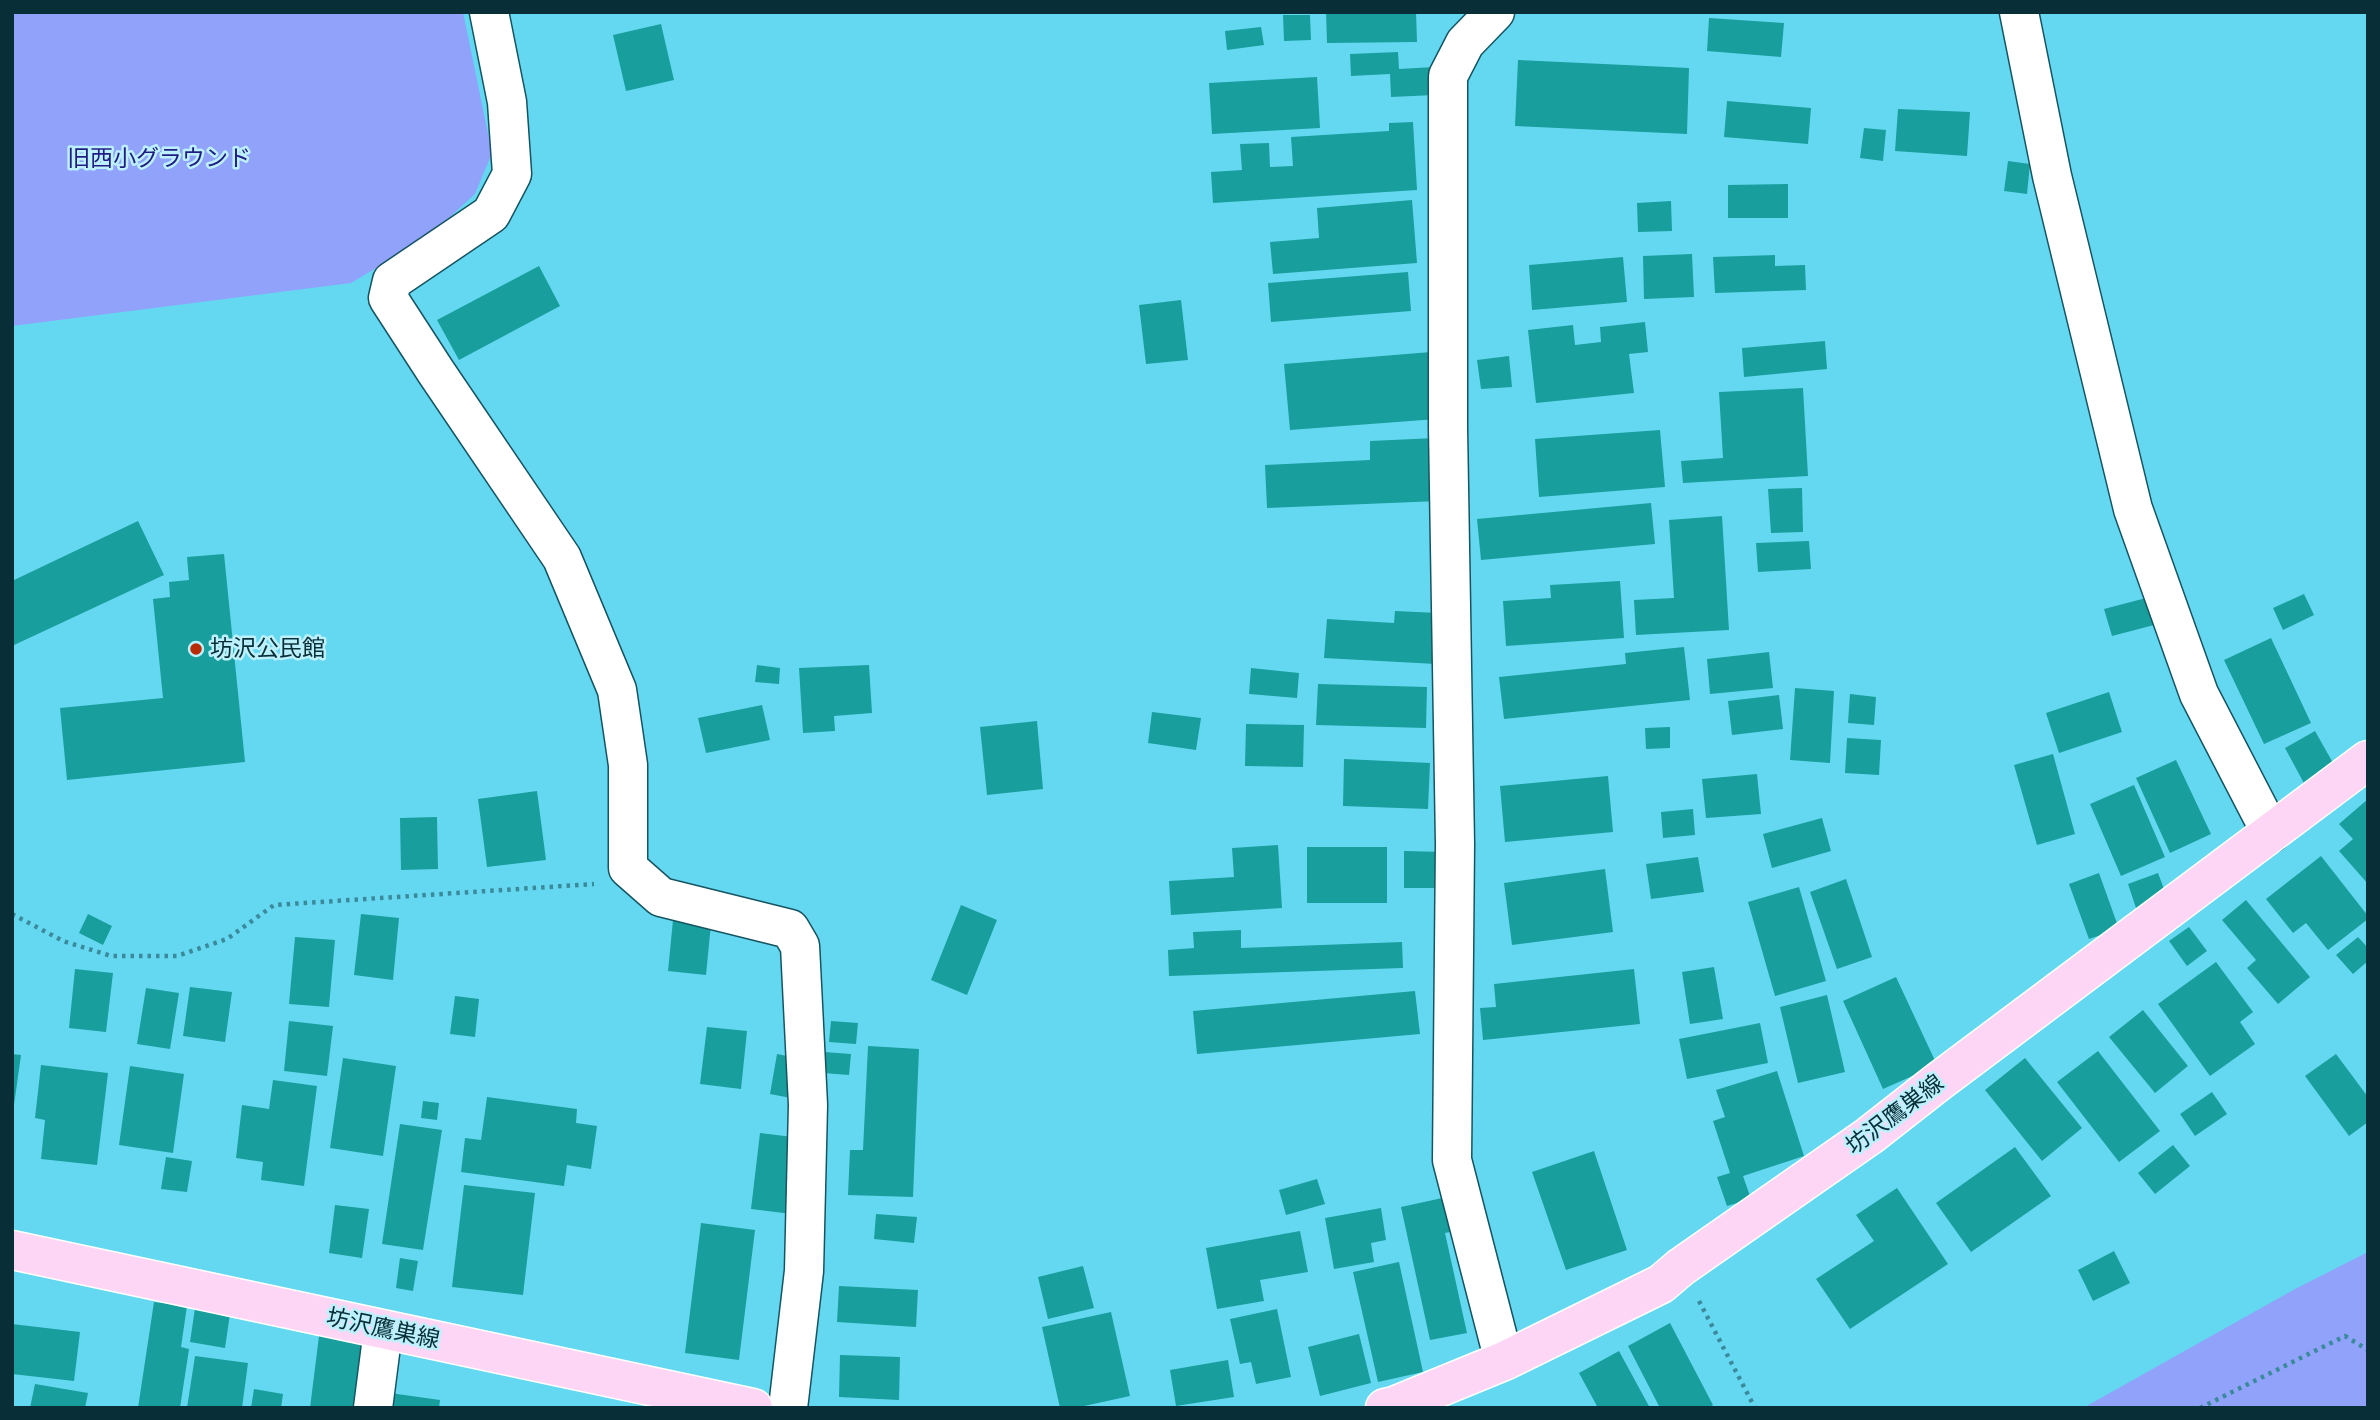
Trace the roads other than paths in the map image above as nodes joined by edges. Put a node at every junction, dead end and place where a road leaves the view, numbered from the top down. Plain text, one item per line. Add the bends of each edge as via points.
1 (489, 12) edge
2 (1494, 12) edge
3 (2019, 12) edge
4 (2368, 760) edge
5 (2271, 833) junction
6 (12, 1251) edge
7 (383, 1330) junction
8 (1504, 1361) junction
9 (373, 1408) edge
10 (753, 1408) edge
11 (788, 1408) edge
12 (1385, 1408) edge

1 - 11 street via 507,102 512,174 491,214 392,281 388,298 562,558 617,690 628,765 628,868 661,897 790,929 800,946 808,1105 804,1271
2 - 8 street via 1465,43 1448,76 1455,844 1452,1160
3 - 5 street via 2052,176 2133,509 2199,694
4 - 5 main road, 坊沢鷹巣線
5 - 8 main road, 坊沢鷹巣線 via 1869,1136 1661,1284
6 - 7 main road, 坊沢鷹巣線
7 - 9 street
7 - 10 main road, 坊沢鷹巣線
8 - 12 main road, 坊沢鷹巣線

